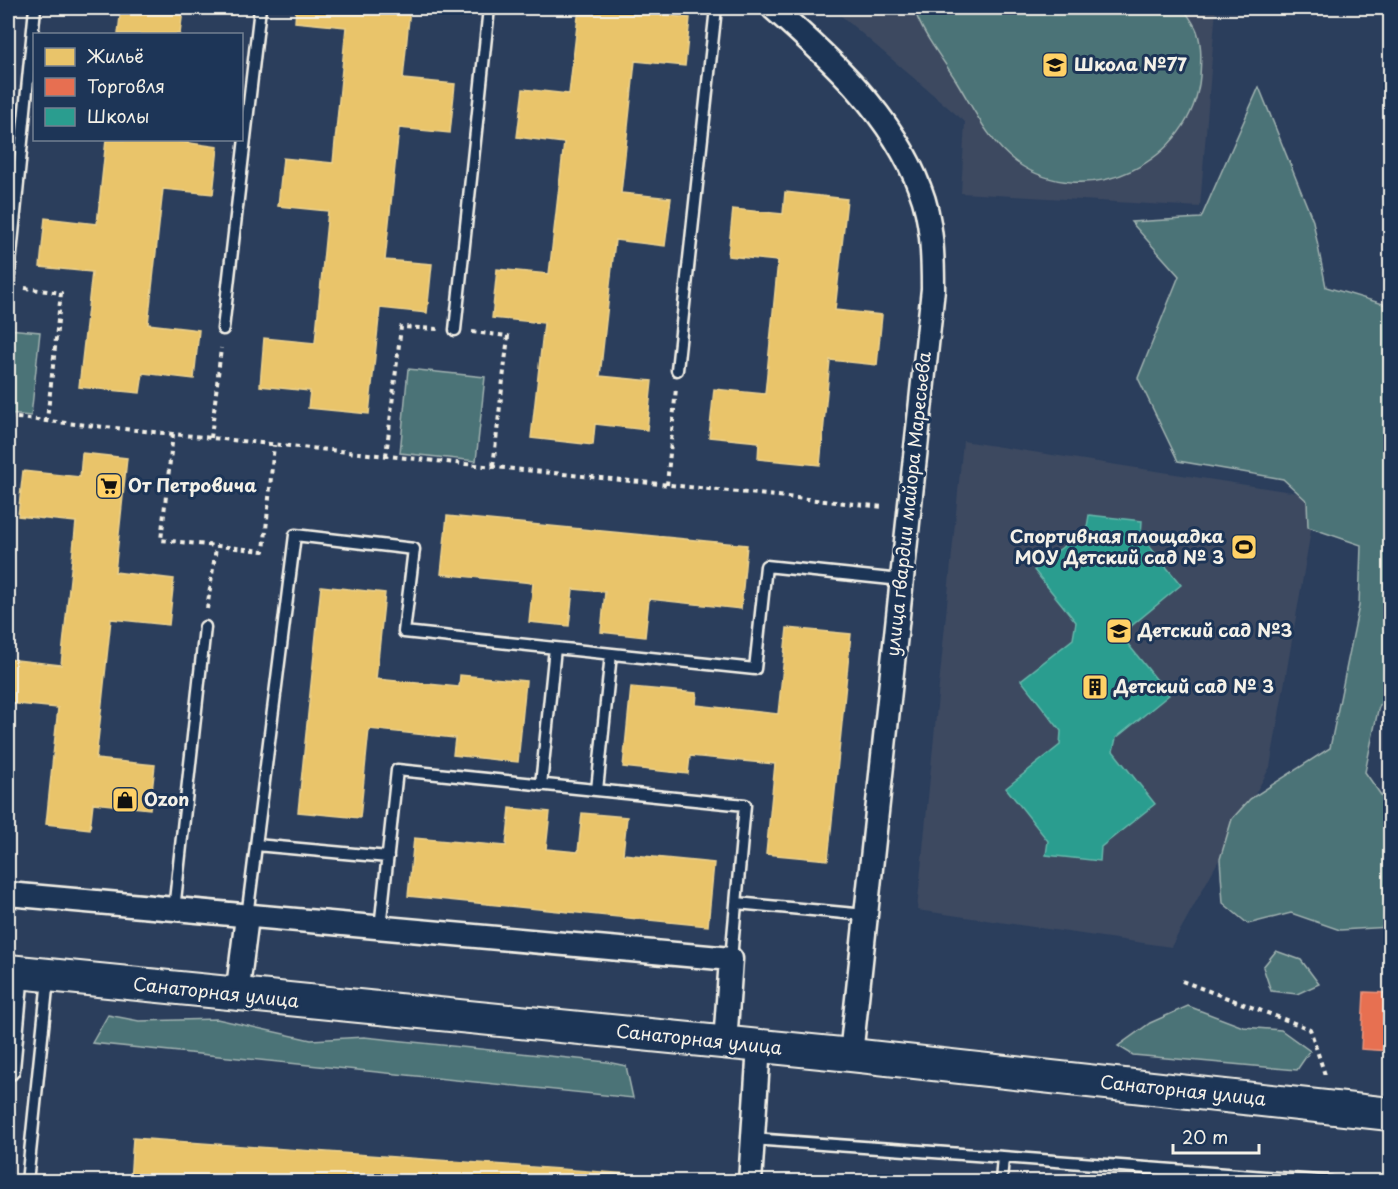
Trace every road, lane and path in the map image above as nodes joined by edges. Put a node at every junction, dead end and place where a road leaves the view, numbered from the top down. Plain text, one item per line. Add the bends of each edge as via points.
1 (35, 8) edge
2 (260, 8) edge
3 (489, 8) edge
4 (716, 8) edge
5 (773, 8) edge
6 (8, 285) edge
7 (223, 329) joint
8 (455, 330) junction
9 (677, 370) joint
10 (8, 417) edge
11 (47, 420) junction
12 (173, 434) junction
13 (211, 438) junction
14 (274, 444) junction
15 (386, 456) junction
16 (493, 467) junction
17 (667, 485) junction
18 (909, 510) junction
19 (216, 548) junction
20 (901, 580) junction
21 (205, 627) joint
22 (555, 648) junction
23 (611, 654) junction
24 (541, 784) junction
25 (597, 790) junction
26 (256, 845) junction
27 (388, 857) junction
28 (8, 894) edge
29 (737, 903) junction
30 (174, 910) junction
31 (866, 915) junction
32 (247, 917) junction
33 (380, 928) junction
34 (731, 959) junction
35 (12, 972) edge
36 (48, 976) junction
37 (1182, 981) dead end
38 (237, 996) junction
39 (725, 1042) junction
40 (759, 1046) junction
41 (851, 1055) junction
42 (8, 1069) edge
43 (1337, 1108) junction
44 (1390, 1114) edge
45 (753, 1139) junction
46 (1003, 1157) junction
47 (1228, 1178) edge
48 (27, 1182) edge
49 (750, 1182) edge
50 (1000, 1182) edge
51 (1331, 1182) edge

1 - 6 lane
2 - 7 lane
3 - 8 lane
4 - 9 lane
5 - 18 street, улица гвардии майора Маресьева via 871,104 921,190 932,254 933,289
6 - 11 path via 61,293
7 - 13 path
8 - 15 path via 401,327
8 - 16 path via 508,336
9 - 17 path
10 - 11 path
11 - 12 path
12 - 13 path
12 - 19 path via 161,540
13 - 14 path
14 - 15 path
14 - 19 path via 264,551
15 - 16 path
16 - 17 path
17 - 18 path
18 - 20 street, улица гвардии майора Маресьева
19 - 21 path
20 - 23 lane via 766,566 755,669
20 - 31 street, улица гвардии майора Маресьева
21 - 30 lane
22 - 23 lane
22 - 24 lane
22 - 26 lane via 404,632 414,549 295,535
23 - 25 lane
24 - 25 lane
24 - 27 lane via 397,770
25 - 29 lane via 745,805
26 - 27 lane
26 - 32 lane
27 - 33 lane
28 - 30 street
29 - 31 lane
29 - 34 lane
30 - 32 street
31 - 41 street, улица гвардии майора Маресьева
32 - 33 street
32 - 38 street
33 - 34 street
34 - 39 street
35 - 36 street, Санаторная улица
35 - 42 street
36 - 38 street, Санаторная улица
36 - 48 lane
37 - 43 path via 1310,1029
38 - 39 street, Санаторная улица
39 - 40 street, Санаторная улица
40 - 41 street, Санаторная улица
40 - 45 street
41 - 43 street, Санаторная улица
43 - 44 street, Санаторная улица
45 - 46 lane
45 - 49 street
46 - 47 lane
46 - 50 lane
47 - 51 lane

